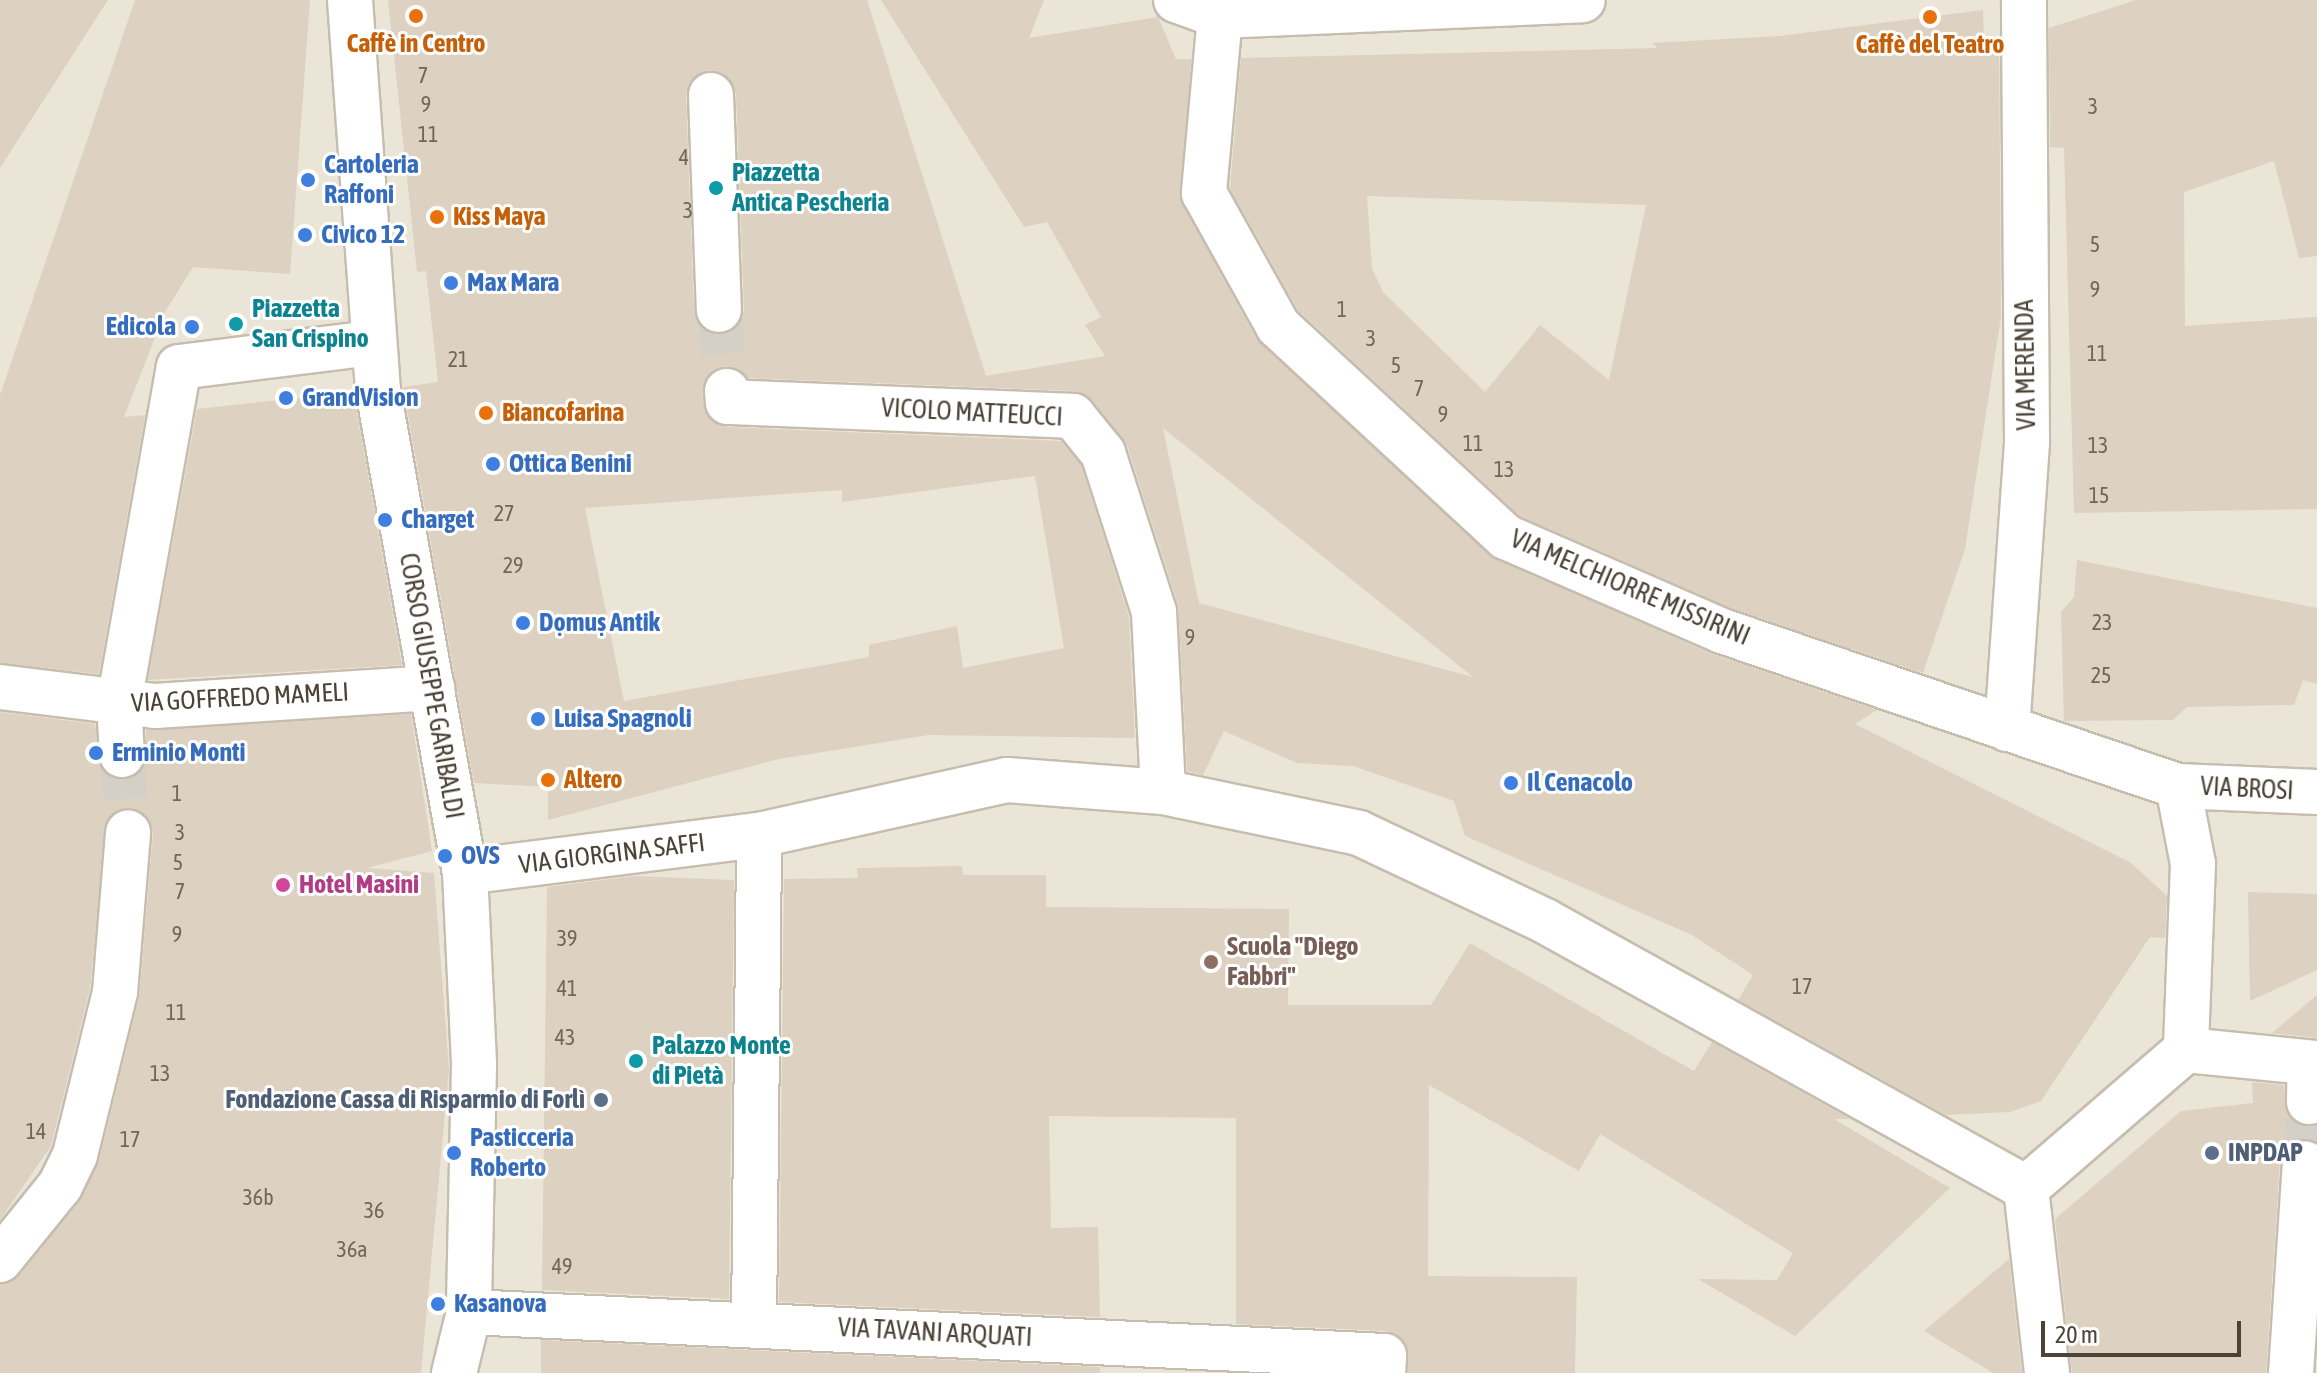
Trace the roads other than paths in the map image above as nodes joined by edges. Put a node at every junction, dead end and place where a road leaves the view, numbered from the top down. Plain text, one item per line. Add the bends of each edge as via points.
1 (350, 0) edge
2 (1176, 0) edge
3 (1583, 0) edge
4 (2024, 0) edge
5 (1500, 3) edge
6 (1220, 16) junction
7 (711, 95) dead end
8 (719, 310) tunnel mouth
9 (373, 343) junction
10 (727, 391) dead end
11 (0, 687) edge
12 (432, 688) junction
13 (119, 703) junction
14 (2007, 729) junction
15 (122, 755) tunnel mouth
16 (2178, 786) junction
17 (1163, 792) junction
18 (2317, 792) edge
19 (128, 833) tunnel mouth
20 (759, 835) junction
21 (465, 872) junction
22 (2186, 1050) junction
23 (2312, 1076) edge
24 (2305, 1163) tunnel mouth
25 (2026, 1188) junction
26 (0, 1260) edge
27 (469, 1312) junction
28 (754, 1324) junction
29 (454, 1373) edge
30 (1383, 1373) edge
31 (2047, 1373) edge
32 (2291, 1373) edge

1 - 9 street, CORSO GIUSEPPE GARIBALDI
2 - 6 street
3 - 5 street
4 - 14 street, VIA MERENDA via 2027,442
5 - 6 street
6 - 14 street, VIA MELCHIORRE MISSIRINI via 1204,193 1278,326 1506,537 1722,631
7 - 8 street
9 - 12 street, CORSO GIUSEPPE GARIBALDI
9 - 13 street via 179,367
10 - 17 street, VICOLO MATTEUCCI via 728,402 1073,416 1103,453 1154,612
11 - 13 street, VIA GOFFREDO MAMELI
12 - 13 street, VIA GOFFREDO MAMELI
12 - 21 street, CORSO GIUSEPPE GARIBALDI
13 - 15 street
14 - 16 street, VIA MELCHIORRE MISSIRINI
16 - 18 street, VIA BROSI
16 - 22 street via 2193,864
17 - 20 street, VIA GIORGINA SAFFI via 1007,780
17 - 25 street, VIA GIORGINA SAFFI via 1359,833 1545,921
19 - 26 street via 115,992 75,1155 60,1186
20 - 21 street, VIA GIORGINA SAFFI
20 - 28 street
21 - 27 street, CORSO GIUSEPPE GARIBALDI via 474,1065
22 - 23 street
22 - 25 street
24 - 32 street
25 - 31 street
27 - 28 street, VIA TAVANI ARQUATI
27 - 29 street, CORSO GIUSEPPE GARIBALDI
28 - 30 street, VIA TAVANI ARQUATI via 1384,1356

